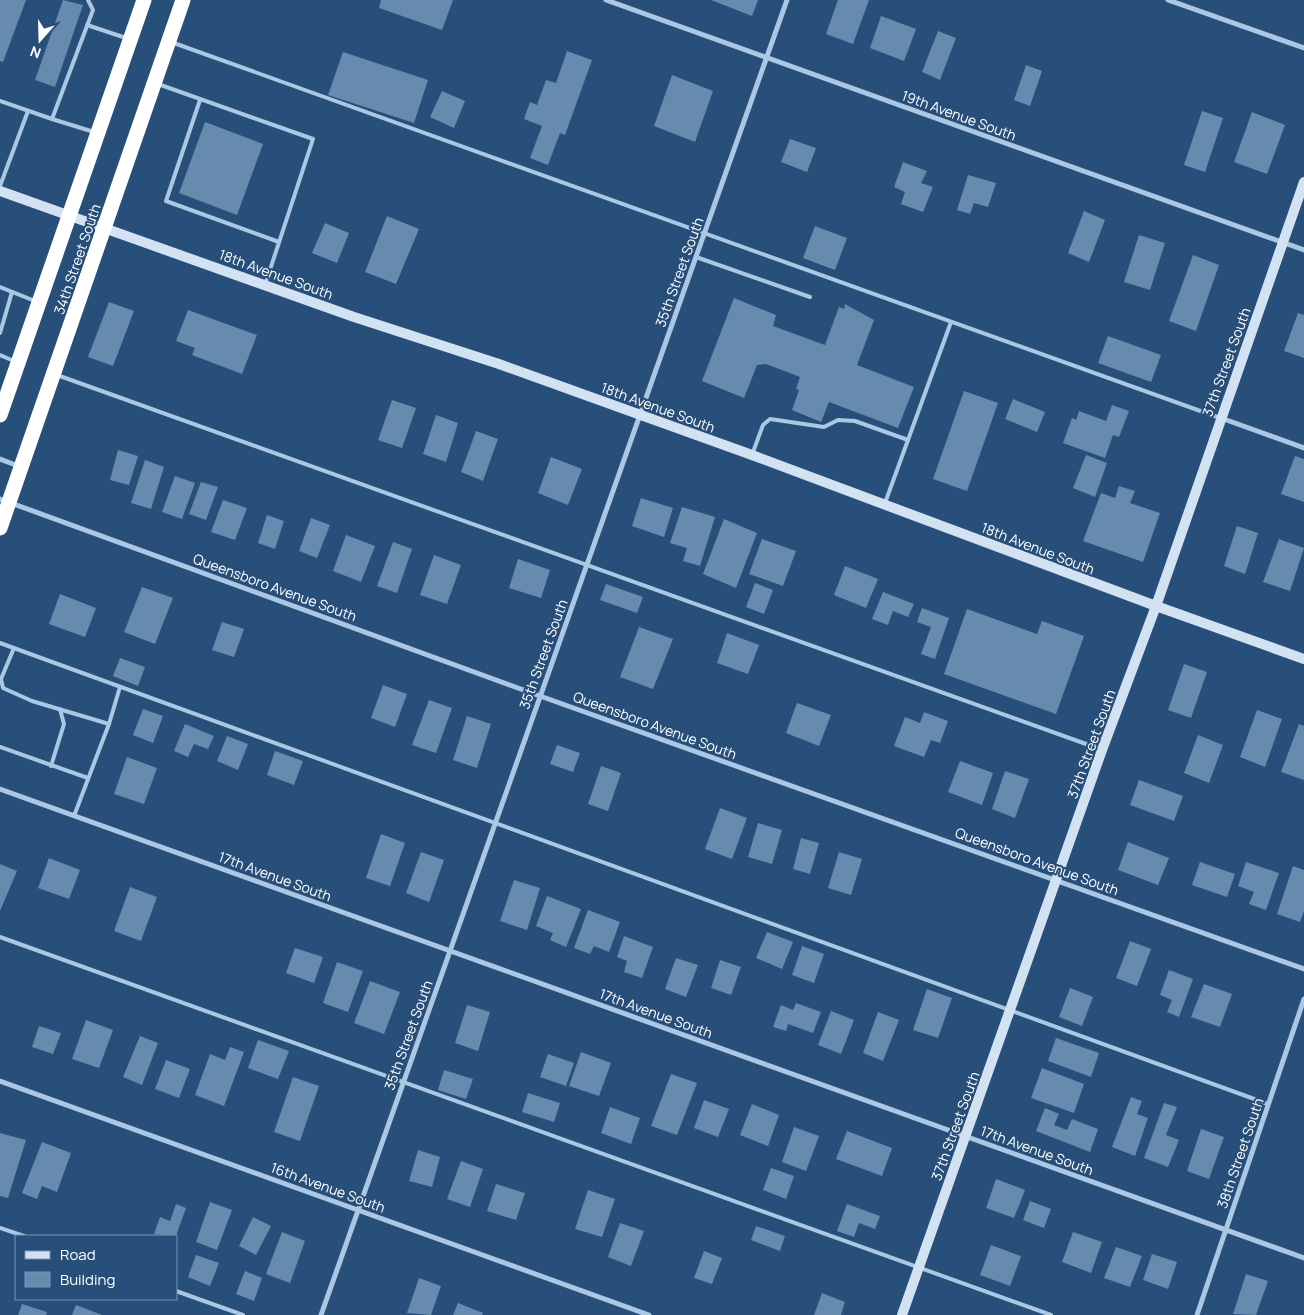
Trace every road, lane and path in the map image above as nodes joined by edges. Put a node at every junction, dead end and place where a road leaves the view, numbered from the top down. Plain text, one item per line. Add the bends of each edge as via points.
1 (88, 0) edge
2 (144, 0) edge
3 (183, 0) edge
4 (606, 0) edge
5 (787, 0) edge
6 (1168, 0) edge
7 (87, 26) junction
8 (130, 40) junction
9 (169, 41) junction
10 (1304, 48) edge
11 (767, 58) junction
12 (155, 83) junction
13 (200, 100) junction
14 (0, 101) edge
15 (28, 111) junction
16 (52, 119) junction
17 (98, 134) junction
18 (1304, 182) edge
19 (0, 186) edge
20 (0, 191) edge
21 (69, 216) junction
22 (105, 229) junction
23 (705, 233) junction
24 (279, 242) junction
25 (1283, 243) junction
26 (1304, 250) edge
27 (696, 257) junction
28 (265, 284) junction
29 (0, 287) edge
30 (12, 292) junction
31 (810, 297) dead end
32 (39, 302) junction
33 (951, 322) junction
34 (0, 333) edge
35 (0, 355) edge
36 (18, 362) junction
37 (54, 374) junction
38 (0, 415) edge
39 (640, 416) junction
40 (1220, 418) junction
41 (908, 440) junction
42 (1304, 448) edge
43 (752, 455) junction
44 (0, 459) edge
45 (22, 467) junction
46 (5, 500) edge
47 (884, 505) junction
48 (0, 528) edge
49 (587, 564) junction
50 (1156, 606) junction
51 (0, 643) edge
52 (14, 648) junction
53 (1304, 659) edge
54 (120, 687) junction
55 (2, 688) edge
56 (540, 696) junction
57 (60, 709) junction
58 (109, 724) junction
59 (0, 747) edge
60 (1102, 750) junction
61 (51, 766) junction
62 (88, 778) junction
63 (0, 789) edge
64 (74, 816) junction
65 (495, 823) junction
66 (1057, 880) junction
67 (0, 938) edge
68 (450, 951) junction
69 (1304, 969) edge
70 (1304, 999) edge
71 (1011, 1009) junction
72 (0, 1081) edge
73 (403, 1082) junction
74 (1268, 1104) junction
75 (966, 1137) junction
76 (358, 1210) junction
77 (0, 1228) edge
78 (1226, 1230) junction
79 (21, 1235) edge
80 (1304, 1258) edge
81 (919, 1267) junction
82 (178, 1292) edge
83 (242, 1315) edge
84 (321, 1315) edge
85 (649, 1315) edge
86 (902, 1315) edge
87 (1051, 1315) edge
88 (1197, 1315) edge

1 - 7 lane via 93,10
2 - 8 highway, 34th Street South
3 - 9 highway, 34th Street South
4 - 11 street, 19th Avenue South
5 - 11 street, 35th Street South
6 - 10 street
7 - 8 lane
7 - 16 lane
8 - 17 highway, 34th Street South
9 - 12 highway, 34th Street South
9 - 23 lane
11 - 23 street, 35th Street South
11 - 25 street, 19th Avenue South
12 - 13 lane
12 - 22 highway, 34th Street South
13 - 24 lane via 166,201
13 - 24 lane via 313,139
14 - 15 lane
15 - 16 lane
15 - 19 lane
16 - 17 lane
17 - 21 highway, 34th Street South
18 - 25 street, 37th Street South
20 - 21 street, 18th Avenue South
21 - 22 street, 18th Avenue South
21 - 32 highway, 34th Street South
22 - 28 street, 18th Avenue South
22 - 37 highway, 34th Street South
23 - 27 street, 35th Street South
23 - 33 lane
24 - 28 lane
25 - 26 street, 19th Avenue South
25 - 40 street, 37th Street South
27 - 31 lane
27 - 39 street, 35th Street South
28 - 39 street, 18th Avenue South
29 - 30 lane
30 - 32 lane
30 - 34 lane
32 - 36 highway, 34th Street South
33 - 40 lane
33 - 41 lane
35 - 36 lane
36 - 38 highway, 34th Street South
37 - 45 highway, 34th Street South
37 - 49 lane
39 - 43 street, 18th Avenue South
39 - 49 street, 35th Street South
40 - 42 street
40 - 50 street, 37th Street South
41 - 43 lane via 856,421 838,420 824,427 770,418 763,425
41 - 47 lane
43 - 47 street, 18th Avenue South
44 - 45 street
45 - 46 highway, 34th Street South
46 - 48 highway, 34th Street South
46 - 56 street, Queensboro Avenue South
47 - 50 street, 18th Avenue South
49 - 56 street, 35th Street South
49 - 60 lane
50 - 53 street, 18th Avenue South
50 - 60 street, 37th Street South
51 - 52 lane
52 - 54 lane
52 - 55 lane via 1,679
54 - 58 lane
54 - 65 lane
55 - 57 lane
56 - 65 street, 35th Street South
56 - 66 street, Queensboro Avenue South
57 - 58 lane
57 - 61 lane via 64,724
58 - 62 lane
59 - 61 lane
60 - 66 street, 37th Street South
61 - 62 lane
62 - 64 lane
63 - 64 street, 17th Avenue South
64 - 68 street, 17th Avenue South
65 - 68 street, 35th Street South
65 - 71 lane
66 - 69 street, Queensboro Avenue South
66 - 71 street, 37th Street South
67 - 73 lane
68 - 73 street, 35th Street South
68 - 75 street, 17th Avenue South
70 - 74 street, 38th Street South
71 - 74 lane
71 - 75 street, 37th Street South
72 - 76 street, 16th Avenue South
73 - 76 street, 35th Street South
73 - 81 lane
74 - 78 street, 38th Street South
75 - 78 street, 17th Avenue South
75 - 81 street, 37th Street South
76 - 84 street, 35th Street South
76 - 85 street, 16th Avenue South
77 - 79 lane
78 - 80 street, 17th Avenue South
78 - 88 street, 38th Street South
81 - 86 street, 37th Street South
81 - 87 lane
82 - 83 lane

